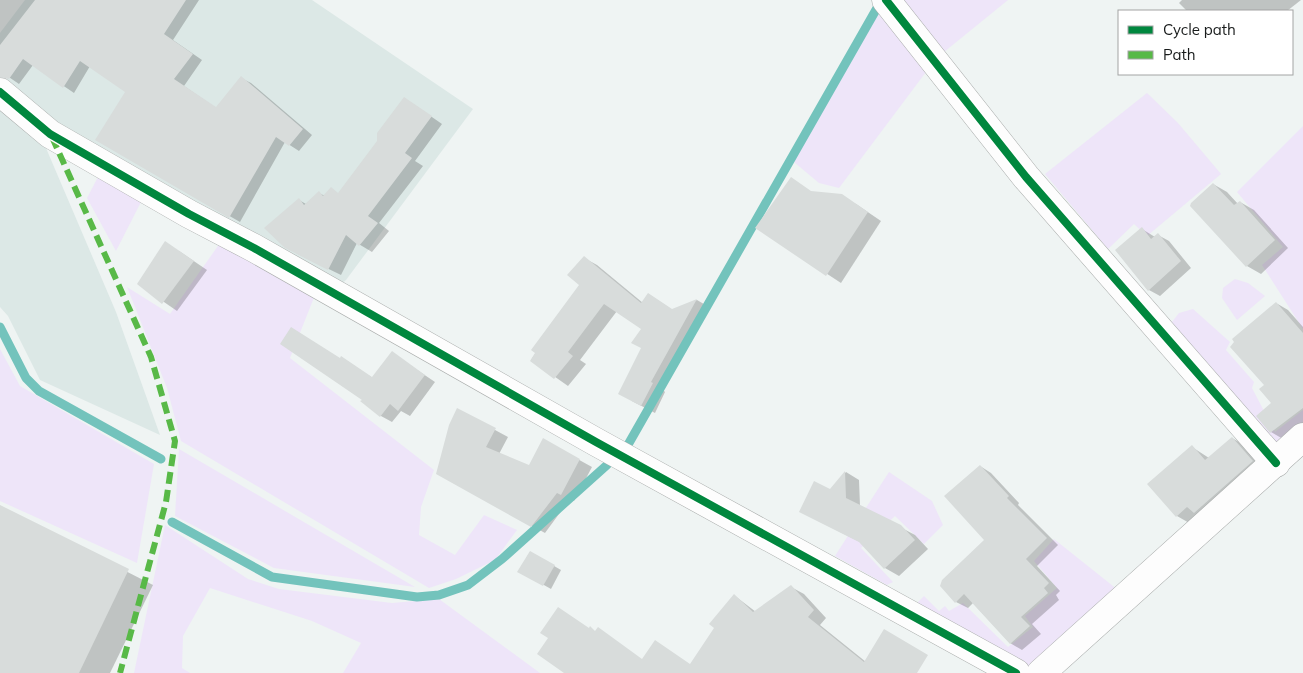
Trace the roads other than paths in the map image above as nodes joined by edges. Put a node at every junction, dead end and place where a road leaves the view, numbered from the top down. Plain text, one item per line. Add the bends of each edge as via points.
1 (886, 0) edge
2 (0, 92) edge
3 (1303, 437) edge
4 (1276, 463) junction
5 (1016, 673) edge
6 (1041, 673) edge

1 - 4 street via 1026,177
2 - 5 street via 50,134 189,214
3 - 4 street
4 - 6 street

